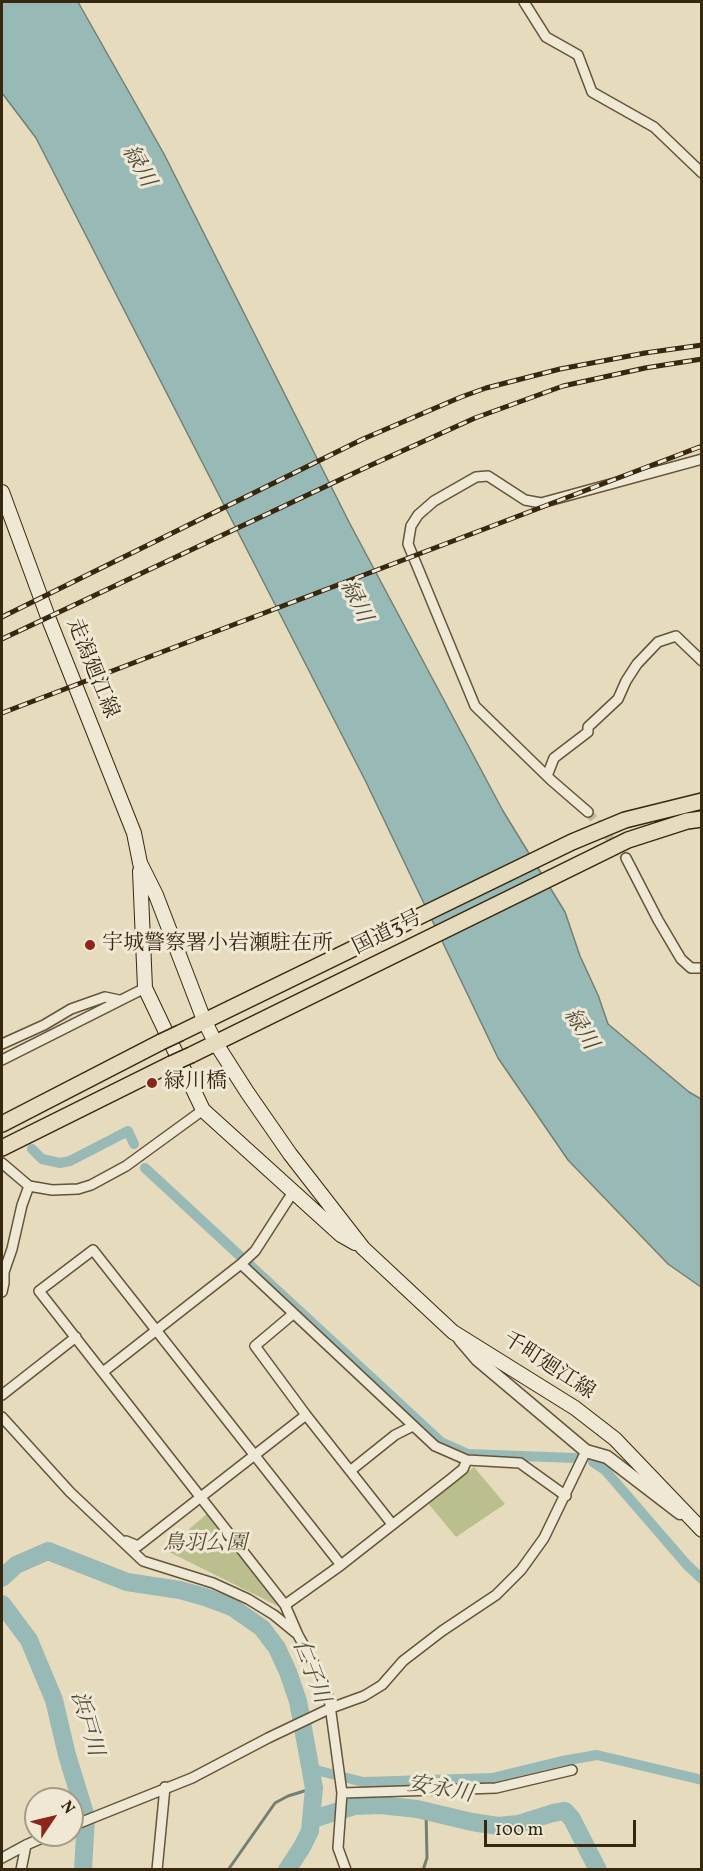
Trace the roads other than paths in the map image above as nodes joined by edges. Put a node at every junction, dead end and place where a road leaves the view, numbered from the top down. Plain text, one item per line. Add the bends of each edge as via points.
1 (524, 2) edge
2 (702, 173) edge
3 (702, 459) edge
4 (2, 492) edge
5 (702, 661) edge
6 (548, 776) junction
7 (702, 801) edge
8 (588, 812) tunnel mouth
9 (702, 819) edge
10 (626, 858) tunnel mouth
11 (140, 862) junction
12 (702, 968) edge
13 (145, 988) junction
14 (119, 1000) junction
15 (211, 1017) junction
16 (221, 1039) junction
17 (2, 1044) edge
18 (2, 1060) edge
19 (203, 1110) junction
20 (2, 1124) edge
21 (2, 1148) edge
22 (2, 1163) edge
23 (29, 1186) junction
24 (293, 1192) junction
25 (363, 1248) junction
26 (241, 1264) junction
27 (2, 1292) edge
28 (293, 1314) junction
29 (156, 1330) junction
30 (453, 1332) junction
31 (76, 1337) junction
32 (103, 1372) junction
33 (2, 1395) edge
34 (306, 1415) junction
35 (2, 1417) edge
36 (413, 1426) junction
37 (586, 1451) junction
38 (256, 1455) junction
39 (467, 1460) junction
40 (350, 1471) junction
41 (566, 1496) junction
42 (201, 1497) junction
43 (392, 1524) junction
44 (698, 1526) edge
45 (119, 1537) junction
46 (341, 1564) junction
47 (285, 1605) junction
48 (298, 1635) junction
49 (331, 1708) junction
50 (572, 1770) dead end
51 (165, 1787) junction
52 (342, 1793) junction
53 (84, 1821) edge
54 (24, 1846) edge
55 (26, 1847) edge
56 (2, 1858) edge
57 (21, 1869) edge
58 (157, 1869) edge
59 (346, 1869) edge

1 - 2 street via 546,37 578,55 592,92 654,127
3 - 6 street via 541,503 525,500 488,476 476,477 434,501 411,526 408,544 475,706
4 - 11 main road, 走潟廻江線 via 134,833
5 - 6 street via 676,636 658,642 637,664 618,699 588,727 588,732 554,758
6 - 8 street
7 - 15 highway, 国道3号 via 625,820 572,842
9 - 16 highway, 国道3号 via 628,840
10 - 12 street via 681,959 691,968
11 - 13 main road, 走潟廻江線
11 - 15 main road, 走潟廻江線
13 - 14 street
13 - 19 main road, 走潟廻江線
14 - 17 street via 105,997 75,1008
14 - 18 street
15 - 16 main road, 走潟廻江線
15 - 20 highway, 国道3号, bridge
16 - 21 highway, 国道3号, bridge
16 - 25 main road, 千町廻江線 via 247,1092
19 - 23 street via 126,1166 91,1185 69,1190
19 - 24 main road, 千町廻江線
22 - 23 street
23 - 27 street
24 - 25 main road, 千町廻江線 via 341,1235
24 - 26 street via 255,1251
25 - 30 main road, 千町廻江線
26 - 28 street
26 - 29 street
28 - 34 street via 255,1346
28 - 36 street
29 - 31 street via 93,1250 39,1292
29 - 32 street
29 - 38 street
30 - 37 street via 478,1360
30 - 44 main road, 千町廻江線 via 583,1413 615,1439
31 - 32 street
31 - 33 street
32 - 42 street
34 - 38 street
34 - 40 street
35 - 45 street via 70,1492
36 - 39 street via 435,1446
36 - 40 street via 395,1435
37 - 41 street
37 - 44 street via 607,1457
38 - 42 street
38 - 46 street
39 - 41 street via 520,1463
39 - 43 street via 463,1470
40 - 43 street
41 - 49 street via 544,1538 496,1595 403,1661 382,1685
42 - 45 street via 138,1546
42 - 47 street
43 - 46 street
45 - 48 street via 143,1561 213,1583 248,1599
46 - 47 street
47 - 48 street
48 - 49 street via 318,1669
49 - 51 street via 192,1778
49 - 52 street
50 - 52 street via 496,1788
51 - 53 street
51 - 58 street
52 - 59 street via 338,1848
54 - 56 street
55 - 57 street

